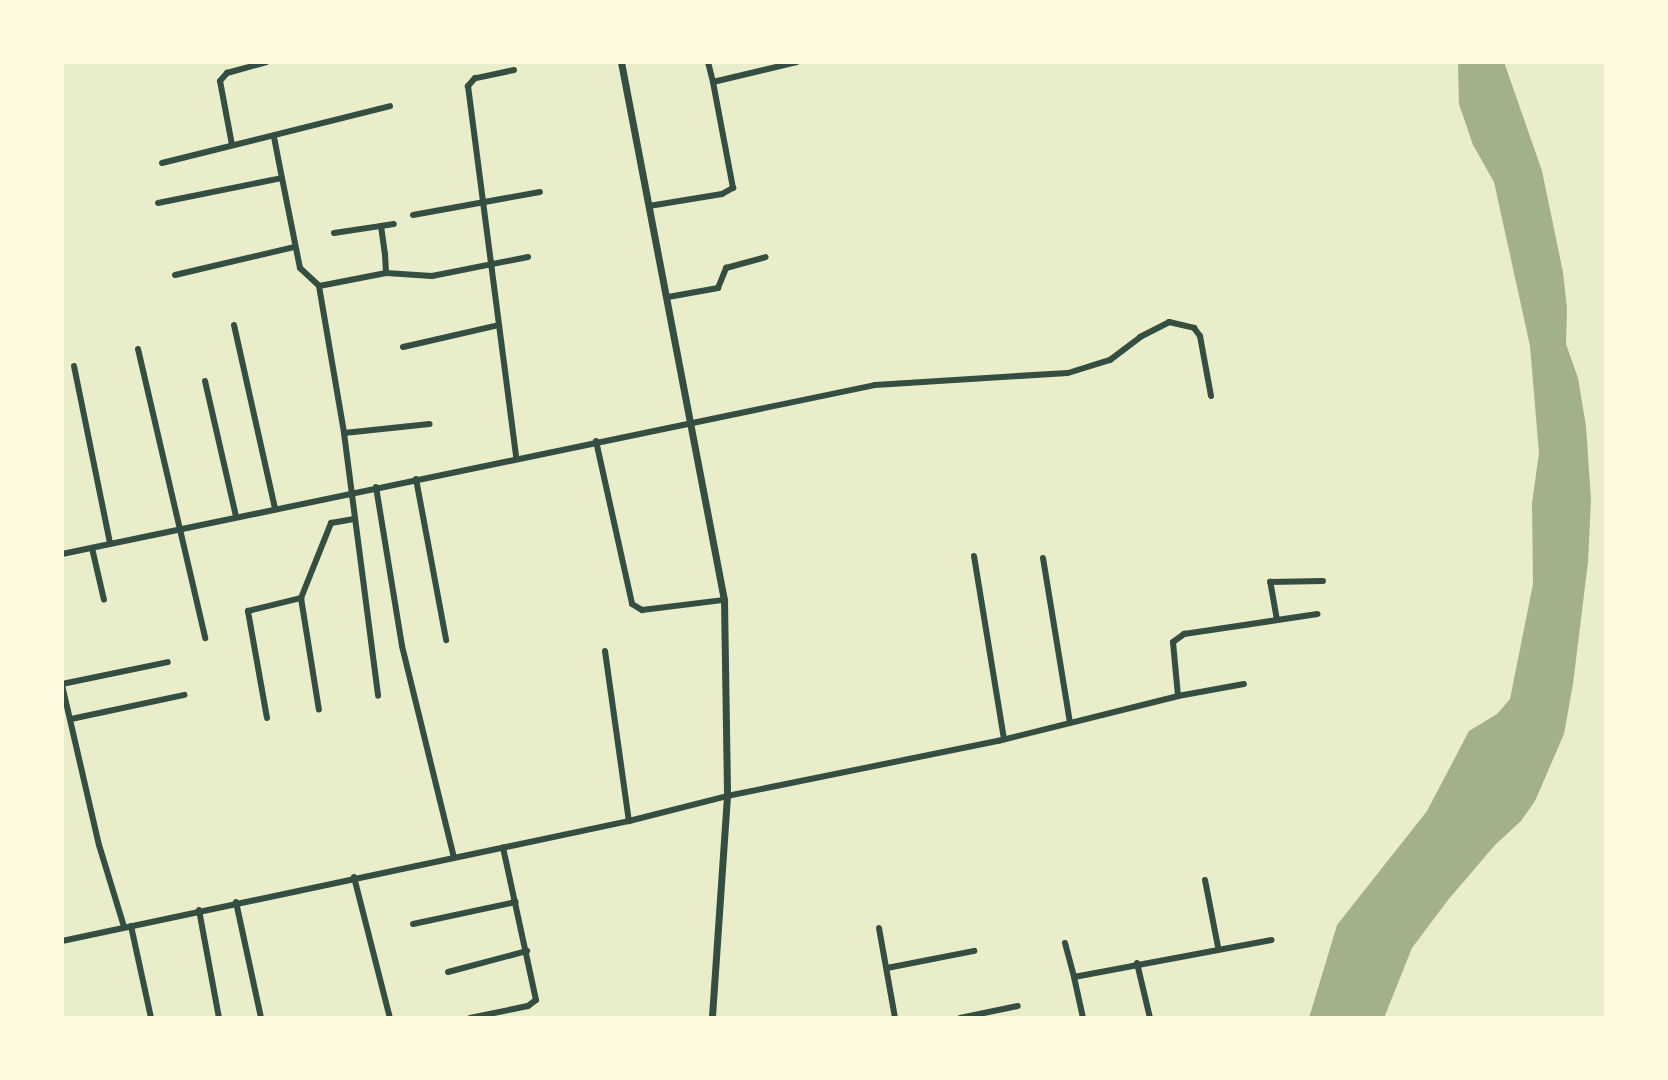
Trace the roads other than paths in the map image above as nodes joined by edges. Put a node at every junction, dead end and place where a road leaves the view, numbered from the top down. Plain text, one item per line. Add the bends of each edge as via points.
1 (267, 62) edge
2 (621, 62) edge
3 (708, 62) edge
4 (797, 62) edge
5 (514, 70) dead end
6 (713, 82) junction
7 (390, 106) dead end
8 (274, 137) junction
9 (232, 145) junction
10 (162, 163) dead end
11 (282, 178) junction
12 (540, 192) dead end
13 (483, 202) junction
14 (158, 203) dead end
15 (649, 206) junction
16 (413, 215) dead end
17 (394, 224) dead end
18 (381, 226) junction
19 (334, 233) dead end
20 (294, 247) junction
21 (528, 257) dead end
22 (766, 257) dead end
23 (490, 264) junction
24 (386, 273) junction
25 (175, 275) dead end
26 (319, 286) junction
27 (668, 297) junction
28 (234, 325) dead end
29 (499, 325) junction
30 (403, 347) dead end
31 (138, 349) dead end
32 (74, 366) dead end
33 (205, 381) dead end
34 (1211, 396) dead end
35 (691, 422) junction
36 (430, 424) dead end
37 (344, 433) junction
38 (596, 441) junction
39 (516, 458) junction
40 (416, 479) junction
41 (376, 487) junction
42 (349, 492) junction
43 (275, 509) junction
44 (236, 516) junction
45 (353, 519) junction
46 (178, 528) junction
47 (110, 543) junction
48 (92, 548) junction
49 (62, 554) edge
50 (974, 556) dead end
51 (1043, 558) dead end
52 (1323, 581) dead end
53 (301, 598) junction
54 (104, 600) dead end
55 (724, 600) junction
56 (1318, 614) dead end
57 (1277, 620) junction
58 (205, 638) dead end
59 (446, 640) dead end
60 (605, 651) dead end
61 (168, 662) dead end
62 (62, 684) edge
63 (1244, 684) dead end
64 (184, 695) dead end
65 (378, 696) dead end
66 (1178, 696) junction
67 (319, 710) dead end
68 (267, 718) dead end
69 (71, 719) junction
70 (1070, 723) junction
71 (1004, 739) junction
72 (727, 796) junction
73 (629, 821) junction
74 (503, 848) junction
75 (454, 858) junction
76 (354, 877) junction
77 (1205, 880) dead end
78 (236, 902) junction
79 (516, 902) junction
80 (199, 910) junction
81 (413, 924) dead end
82 (128, 927) junction
83 (879, 928) dead end
84 (1272, 940) dead end
85 (62, 941) edge
86 (1065, 943) dead end
87 (1218, 947) junction
88 (527, 951) junction
89 (974, 951) dead end
90 (1137, 963) junction
91 (887, 968) junction
92 (448, 972) dead end
93 (1074, 977) junction
94 (1018, 1006) dead end
95 (151, 1018) edge
96 (219, 1018) edge
97 (261, 1018) edge
98 (390, 1018) edge
99 (470, 1018) edge
100 (712, 1018) edge
101 (895, 1018) edge
102 (960, 1018) edge
103 (1083, 1018) edge
104 (1150, 1018) edge

1 - 9 street via 227,73 220,81
2 - 15 street
3 - 6 street
4 - 6 street
5 - 13 street via 475,78 468,86
6 - 15 street via 733,188
7 - 8 street
8 - 9 street
8 - 11 street
9 - 10 street
11 - 14 street
11 - 20 street
12 - 13 street
13 - 16 street
13 - 23 street
15 - 27 street
17 - 18 street
18 - 19 street
18 - 24 street
20 - 25 street
20 - 26 street via 300,268
21 - 23 street
22 - 27 street via 726,268 718,288
23 - 24 street via 432,276
23 - 29 street
24 - 26 street
26 - 37 street
27 - 35 street
28 - 43 street
29 - 30 street
29 - 39 street
31 - 46 street
32 - 47 street
33 - 44 street
34 - 35 street via 1200,336 1194,328 1169,322 1110,360 1068,373 875,385
35 - 38 street
35 - 55 street
36 - 37 street
37 - 42 street
38 - 39 street
38 - 55 street via 632,604 642,610
39 - 40 street
40 - 41 street
40 - 59 street
41 - 42 street
41 - 75 street via 402,646
42 - 43 street
42 - 45 street
43 - 44 street
44 - 46 street
45 - 53 street via 331,523
45 - 65 street
46 - 47 street
46 - 58 street
47 - 48 street
48 - 49 street
48 - 54 street
50 - 71 street
51 - 70 street
52 - 57 street via 1270,582
53 - 67 street
53 - 68 street via 248,612
55 - 72 street
56 - 57 street
57 - 66 street via 1184,634 1173,642
60 - 73 street
61 - 62 street
62 - 69 street
63 - 66 street
64 - 69 street
66 - 70 street
69 - 82 street via 99,845
70 - 71 street
71 - 72 street
72 - 73 street
72 - 100 street
73 - 74 street
74 - 75 street
74 - 79 street
75 - 76 street
76 - 78 street
76 - 98 street
77 - 87 street
78 - 80 street
78 - 97 street
79 - 81 street
79 - 88 street
80 - 82 street
80 - 96 street
82 - 85 street
82 - 95 street
83 - 91 street
84 - 87 street
86 - 93 street
87 - 90 street
88 - 92 street
88 - 99 street via 534,1003
89 - 91 street
90 - 93 street
90 - 104 street
91 - 101 street
93 - 103 street
94 - 102 street

